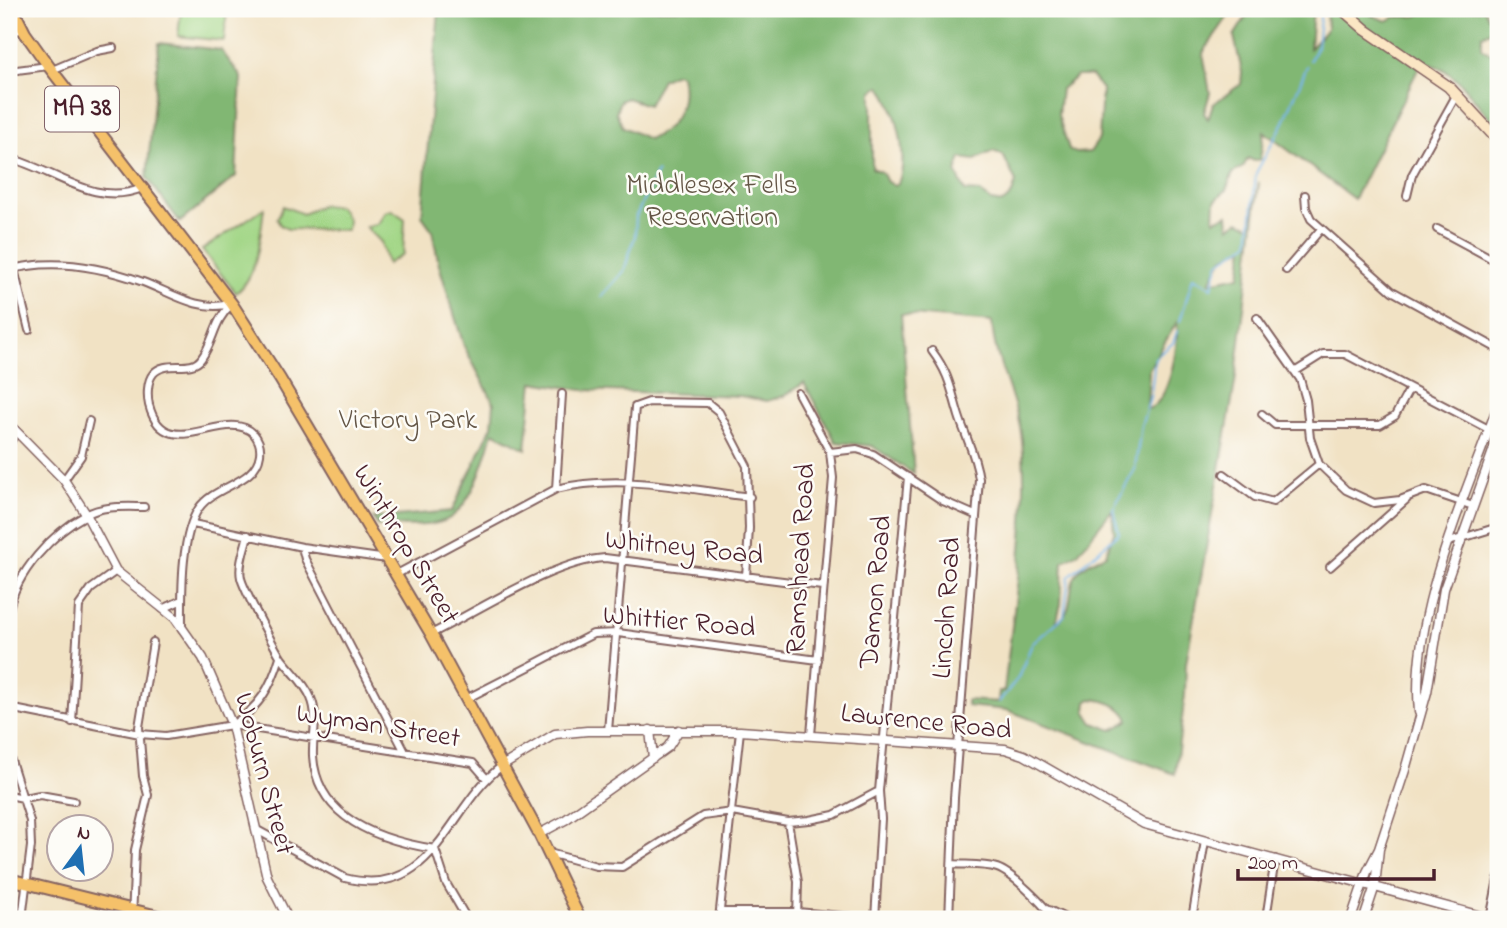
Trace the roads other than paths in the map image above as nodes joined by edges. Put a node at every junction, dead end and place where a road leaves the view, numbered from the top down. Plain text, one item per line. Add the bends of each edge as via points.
1 (13, 9) edge
2 (1342, 9) edge
3 (23, 30) junction
4 (9, 31) edge
5 (113, 48) dead end
6 (50, 68) junction
7 (9, 71) edge
8 (1457, 94) junction
9 (1498, 140) edge
10 (9, 158) edge
11 (142, 188) junction
12 (1306, 195) dead end
13 (1407, 196) dead end
14 (1321, 229) junction
15 (1437, 229) dead end
16 (1498, 262) edge
17 (11, 269) edge
18 (1286, 270) dead end
19 (232, 304) junction
20 (1257, 318) dead end
21 (29, 330) dead end
22 (1498, 349) edge
23 (932, 351) dead end
24 (1296, 371) junction
25 (1409, 388) junction
26 (798, 393) dead end
27 (562, 394) dead end
28 (1498, 405) edge
29 (1262, 414) dead end
30 (89, 421) dead end
31 (9, 424) edge
32 (1307, 425) junction
33 (16, 431) junction
34 (1495, 434) edge
35 (9, 445) edge
36 (830, 452) junction
37 (1320, 464) junction
38 (1224, 474) dead end
39 (908, 477) junction
40 (64, 480) junction
41 (628, 482) junction
42 (556, 489) junction
43 (1410, 496) junction
44 (750, 497) junction
45 (1374, 503) junction
46 (1464, 503) junction
47 (1473, 506) junction
48 (145, 507) dead end
49 (86, 514) junction
50 (975, 515) junction
51 (1385, 518) junction
52 (193, 524) junction
53 (1498, 527) edge
54 (248, 535) junction
55 (1461, 540) junction
56 (1449, 542) junction
57 (302, 547) junction
58 (388, 559) junction
59 (624, 561) junction
60 (1330, 567) dead end
61 (116, 571) junction
62 (397, 574) junction
63 (746, 576) junction
64 (822, 586) junction
65 (10, 592) edge
66 (182, 600) junction
67 (163, 609) junction
68 (9, 610) edge
69 (182, 629) junction
70 (618, 633) junction
71 (431, 634) junction
72 (153, 642) dead end
73 (280, 657) junction
74 (818, 660) junction
75 (466, 699) junction
76 (9, 708) edge
77 (1419, 714) junction
78 (72, 722) junction
79 (232, 725) junction
80 (650, 730) junction
81 (679, 730) junction
82 (608, 731) junction
83 (740, 731) junction
84 (140, 734) junction
85 (811, 735) junction
86 (313, 738) junction
87 (885, 740) junction
88 (958, 745) junction
89 (1498, 747) edge
90 (405, 752) junction
91 (9, 754) edge
92 (653, 758) junction
93 (502, 766) junction
94 (486, 778) junction
95 (1498, 788) edge
96 (879, 791) junction
97 (9, 795) edge
98 (23, 798) junction
99 (74, 801) dead end
100 (732, 812) junction
101 (788, 822) junction
102 (257, 830) junction
103 (539, 834) junction
104 (1205, 841) junction
105 (435, 849) junction
106 (1379, 849) junction
107 (547, 853) junction
108 (1275, 859) junction
109 (953, 864) junction
110 (9, 879) edge
111 (1498, 879) edge
112 (1363, 883) junction
113 (26, 884) junction
114 (1375, 887) junction
115 (1048, 909) junction
116 (133, 915) edge
117 (720, 915) edge
118 (797, 916) edge
119 (286, 918) edge
120 (22, 919) edge
121 (170, 919) edge
122 (467, 919) edge
123 (580, 919) edge
124 (876, 919) edge
125 (949, 919) edge
126 (1053, 919) edge
127 (1067, 919) edge
128 (1192, 919) edge
129 (1266, 919) edge
130 (1351, 919) edge
131 (1364, 919) edge
132 (1491, 919) edge

1 - 3 main road, Winthrop Street / MA 38
2 - 8 main road
3 - 4 street
3 - 6 main road, Winthrop Street / MA 38
5 - 6 street
6 - 7 street
6 - 11 main road, Winthrop Street / MA 38
8 - 9 main road
8 - 13 street via 1412,175
10 - 11 street via 100,193 126,194
11 - 19 main road, Winthrop Street / MA 38
12 - 14 street via 1307,213
14 - 18 street
14 - 22 street via 1392,291
15 - 16 street
17 - 19 street via 40,265 99,268 206,307
17 - 21 street
19 - 52 street via 218,319 201,360 193,366 166,367 153,373 148,384 156,422 169,432 181,435 233,426 250,430 258,439 261,451 253,471 208,499
19 - 58 main road, Winthrop Street / MA 38
20 - 24 street
23 - 50 street, Lincoln Road via 953,388 976,455
24 - 25 street via 1320,355 1339,352
24 - 32 street via 1306,401
25 - 32 street via 1395,416 1385,424
25 - 34 street
26 - 36 street, Ramshead Road
27 - 42 street
28 - 34 street
29 - 32 street via 1275,425
30 - 40 street via 80,456
31 - 33 street, Woburn Street
32 - 37 street
33 - 35 street
33 - 40 street, Woburn Street
34 - 46 street
34 - 47 street
36 - 39 street via 857,449 873,454
36 - 64 street, Ramshead Road via 833,478
37 - 38 street via 1273,502 1258,499
37 - 45 street via 1350,494
39 - 50 street
39 - 87 street, Damon Road
40 - 49 street, Woburn Street
41 - 42 street via 596,481
41 - 44 street
41 - 44 street via 635,407 649,402 708,403 719,412 747,466
41 - 59 street
42 - 62 street
43 - 45 street
43 - 46 street via 1429,491
43 - 51 street
44 - 63 street
45 - 51 street
46 - 47 street
46 - 56 street
47 - 55 street
48 - 49 street via 114,507
49 - 61 street, Woburn Street
49 - 65 street via 40,553
50 - 88 street, Lincoln Road
51 - 60 street
52 - 54 street
52 - 66 street
53 - 55 street
54 - 57 street
54 - 73 street via 241,578
55 - 56 street
55 - 77 street via 1442,600
56 - 77 street via 1422,647
57 - 58 street
57 - 90 street
58 - 62 main road, Winthrop Street / MA 38
59 - 63 street, Whitney Road
59 - 70 street
59 - 71 street, Whitney Road via 585,559 561,567
61 - 67 street, Woburn Street
61 - 78 street via 79,606
62 - 71 main road, Winthrop Street / MA 38
63 - 64 street, Whitney Road
64 - 74 street, Ramshead Road
65 - 68 street
66 - 67 street
66 - 69 street
67 - 69 street, Woburn Street
69 - 79 street, Woburn Street via 203,658
70 - 74 street, Whittier Road
70 - 75 street, Whittier Road via 593,634
70 - 82 street
71 - 75 main road, Winthrop Street / MA 38
72 - 84 street
73 - 79 street via 271,687
73 - 86 street via 311,696
74 - 85 street, Ramshead Road
75 - 93 main road, Winthrop Street / MA 38
76 - 78 street, Wyman Street
77 - 106 street
78 - 84 street, Wyman Street
79 - 84 street, Wyman Street via 166,736
79 - 86 street, Wyman Street
79 - 102 street, Woburn Street
80 - 81 street, Lawrence Road
80 - 82 street, Lawrence Road
80 - 92 street
81 - 83 street, Lawrence Road
81 - 92 street via 668,747
82 - 93 street, Lawrence Road via 555,734
83 - 85 street, Lawrence Road
83 - 100 street
84 - 116 street via 148,795 135,850
85 - 87 street, Lawrence Road
86 - 90 street, Wyman Street
86 - 105 street via 317,779 343,815 374,835
87 - 88 street, Lawrence Road
87 - 96 street, Damon Road
88 - 104 street, Lawrence Road via 1024,755 1144,824
88 - 109 street, Lincoln Road
89 - 95 street
90 - 94 street, Wyman Street via 473,763
91 - 98 street
92 - 103 street
93 - 94 street
93 - 103 main road, Winthrop Street / MA 38
94 - 105 street
96 - 101 street via 834,815
96 - 124 street, Damon Road
97 - 98 street
98 - 99 street via 40,795
98 - 113 street via 30,834
100 - 101 street
100 - 107 street via 704,816 622,867 596,866
100 - 117 street
101 - 118 street via 799,882
102 - 105 street via 357,881 388,879
102 - 119 street, Woburn Street via 267,877
103 - 107 main road, Winthrop Street / MA 38
104 - 108 street, Lawrence Road
104 - 128 street
105 - 122 street via 446,883
106 - 112 street
106 - 114 street
107 - 123 main road, Winthrop Street / MA 38
108 - 112 street, Lawrence Road
108 - 129 street
109 - 115 street via 1007,873
109 - 125 street, Lincoln Road
110 - 113 main road
111 - 132 street
112 - 114 street, Lawrence Road
112 - 130 street
113 - 116 main road
113 - 120 street
114 - 131 street
114 - 132 street, Lawrence Road
115 - 126 street
115 - 127 street
116 - 121 main road
117 - 118 street
118 - 124 street

